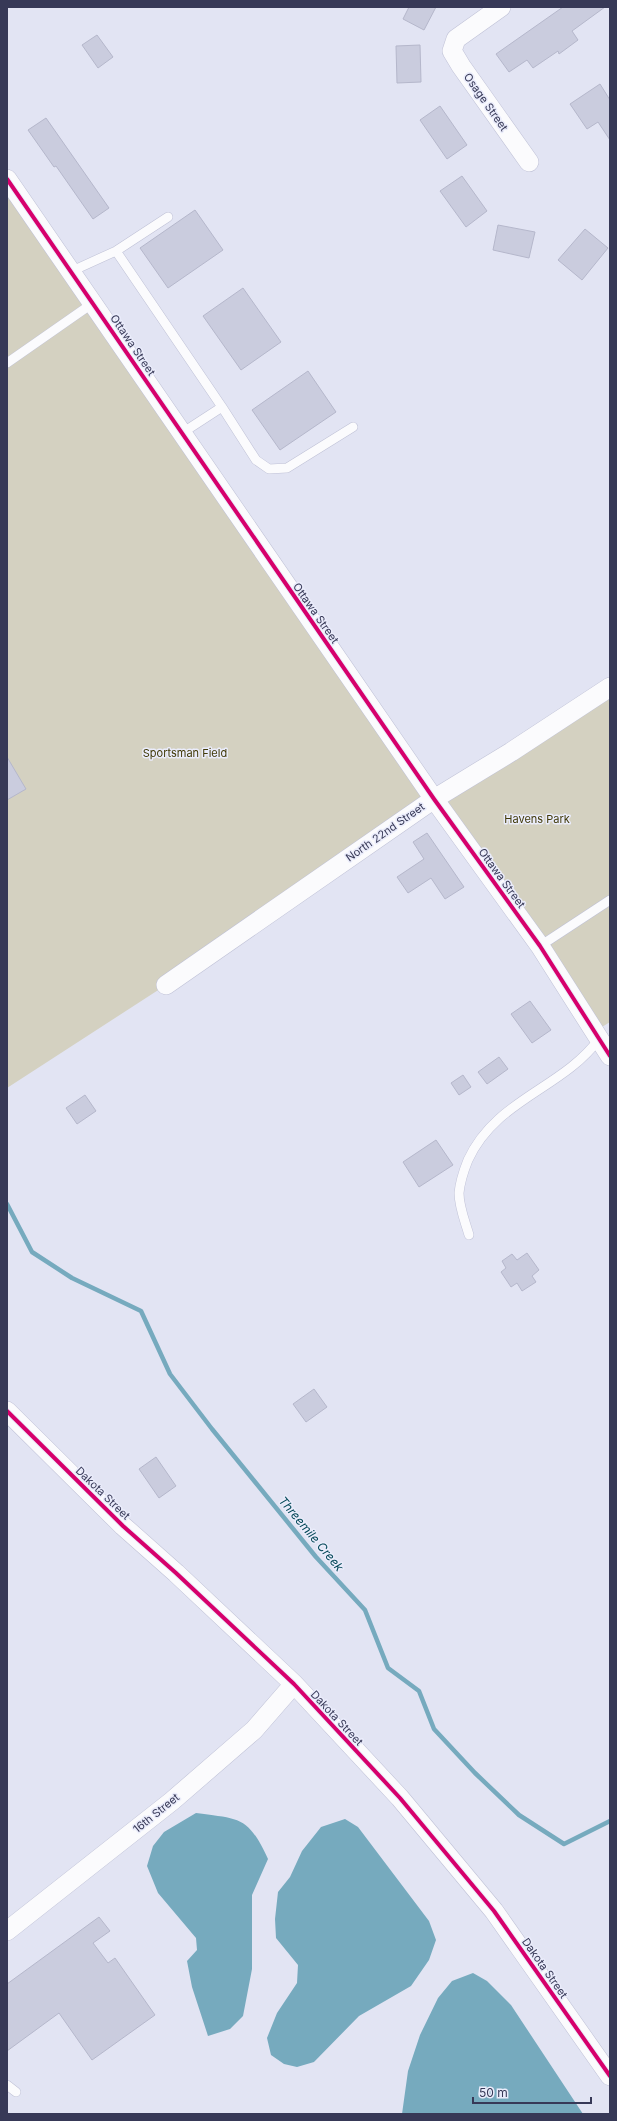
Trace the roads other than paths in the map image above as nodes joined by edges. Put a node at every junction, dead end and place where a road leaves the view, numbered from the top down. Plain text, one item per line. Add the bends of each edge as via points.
1 (501, 7) edge
2 (529, 162) dead end
3 (7, 179) edge
4 (168, 217) dead end
5 (116, 250) junction
6 (72, 272) junction
7 (93, 303) junction
8 (7, 362) edge
9 (222, 407) junction
10 (353, 427) dead end
11 (182, 433) junction
12 (610, 687) edge
13 (434, 799) junction
14 (610, 900) edge
15 (540, 946) junction
16 (166, 985) dead end
17 (599, 1039) junction
18 (610, 1056) edge
19 (469, 1234) dead end
20 (7, 1411) edge
21 (294, 1684) junction
22 (7, 1931) edge
23 (610, 2076) edge
24 (7, 2085) edge
25 (16, 2092) dead end

1 - 2 street, Osage Street via 456,39 452,51
3 - 6 street, Ottawa Street
4 - 5 lane
5 - 6 lane
5 - 9 lane
6 - 7 street, Ottawa Street
7 - 8 lane
7 - 11 street, Ottawa Street
9 - 10 lane via 256,460 269,469 287,468
9 - 11 lane
11 - 13 street, Ottawa Street
12 - 13 street, North 22nd Street
13 - 15 street, Ottawa Street
13 - 16 street, North 22nd Street
14 - 15 lane
15 - 17 street, Ottawa Street
17 - 18 street, Ottawa Street
17 - 19 lane via 579,1061 498,1117 477,1143 464,1170 459,1192
20 - 21 street, Dakota Street via 123,1526
21 - 22 street, 16th Street via 254,1730 178,1796
21 - 23 street, Dakota Street via 400,1798 494,1911
24 - 25 lane

